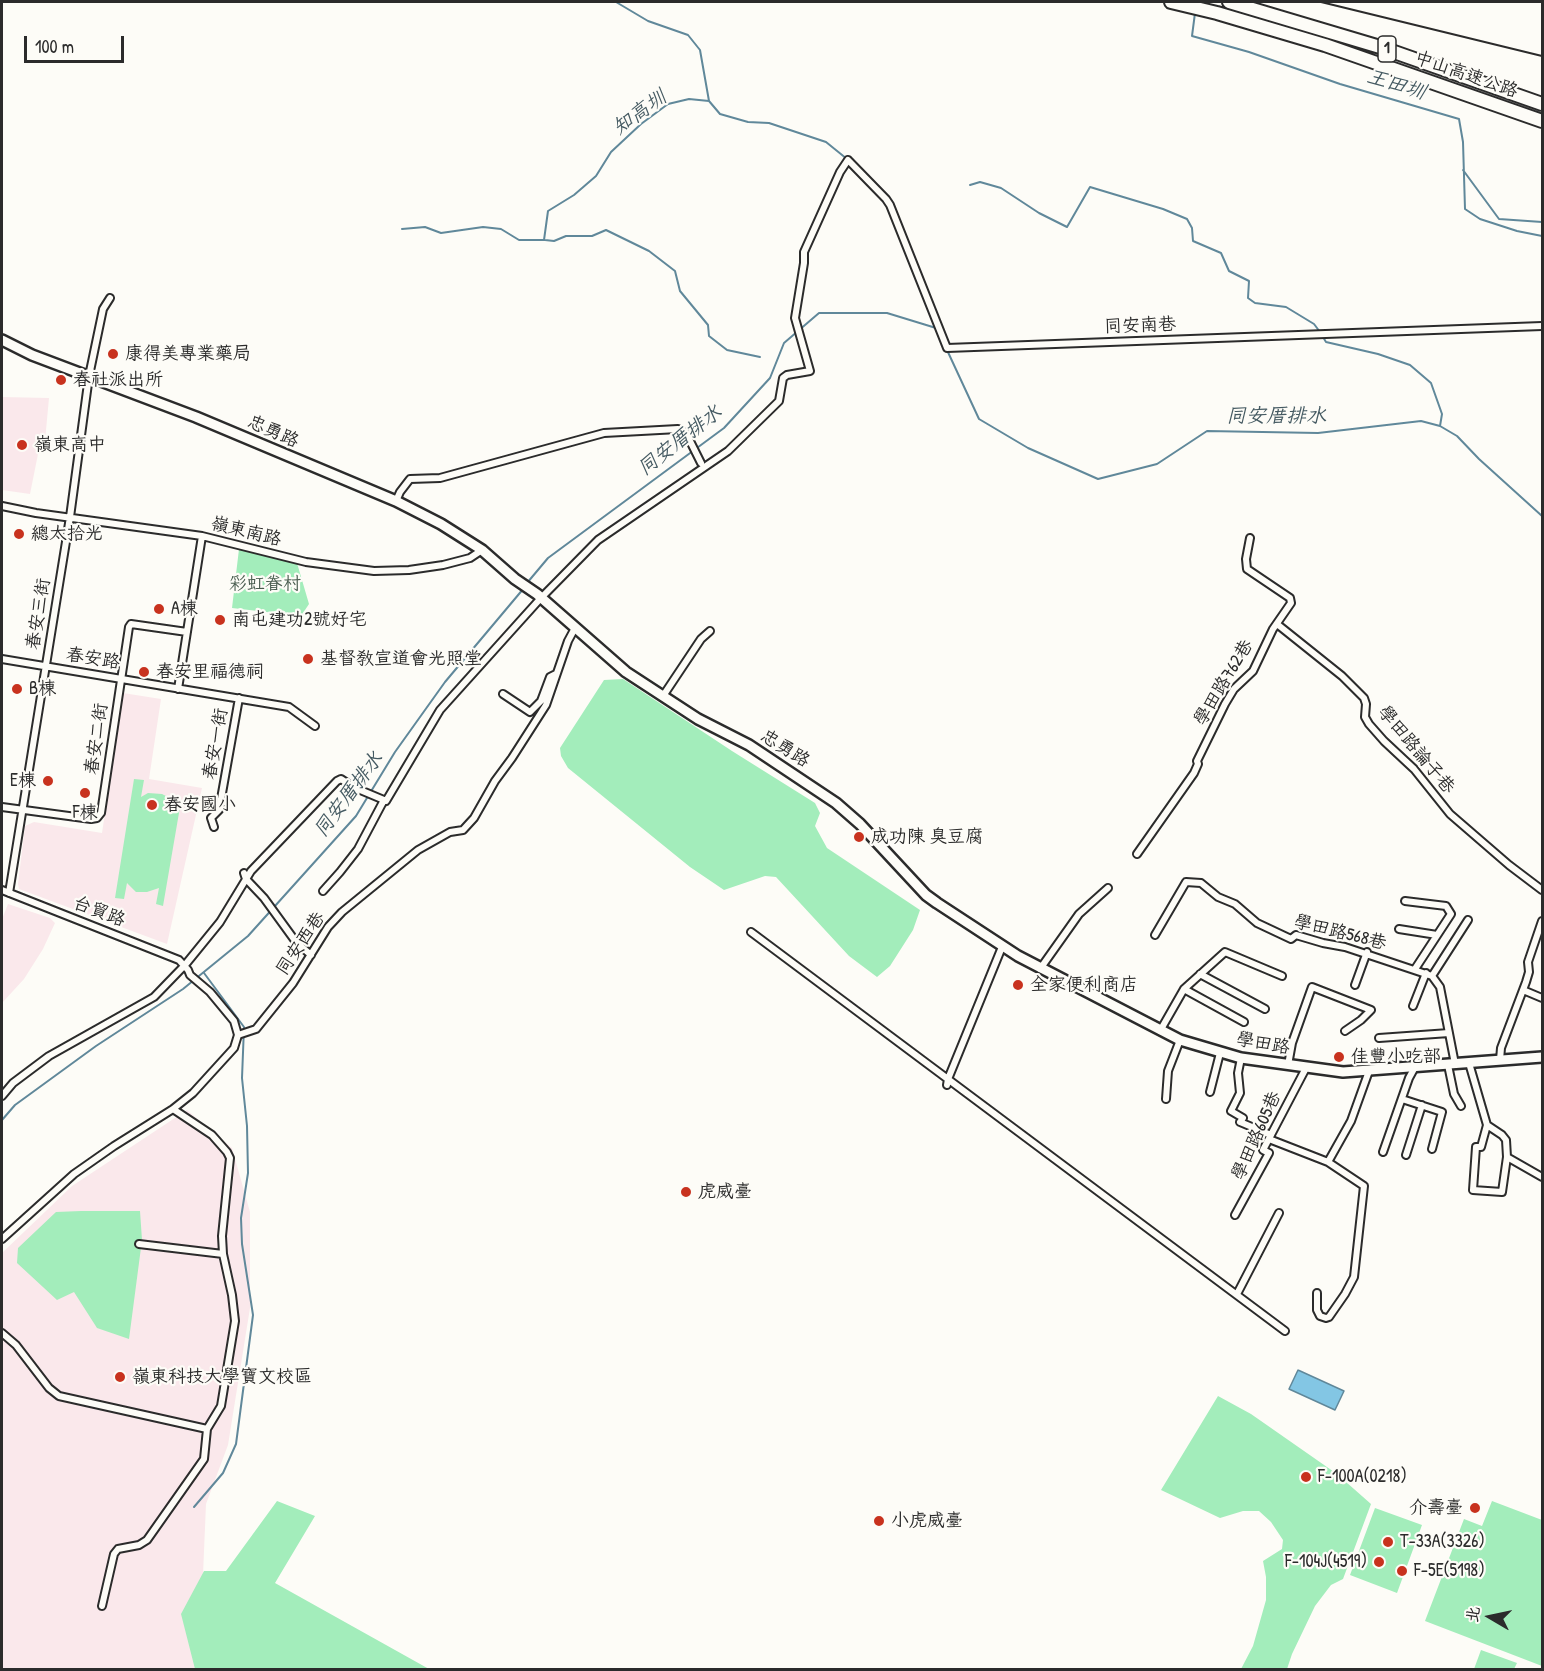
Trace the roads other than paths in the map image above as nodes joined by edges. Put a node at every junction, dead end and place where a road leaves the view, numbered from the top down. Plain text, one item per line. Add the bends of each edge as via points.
1 (1171, 2) edge
2 (1229, 2) edge
3 (1542, 104) edge
4 (1542, 121) edge
5 (110, 298) dead end
6 (1542, 326) edge
7 (2, 340) edge
8 (89, 376) junction
9 (701, 463) dead end
10 (396, 501) junction
11 (2, 506) edge
12 (70, 517) junction
13 (202, 536) junction
14 (1250, 538) dead end
15 (482, 550) junction
16 (539, 596) junction
17 (1277, 624) junction
18 (575, 628) junction
19 (710, 631) dead end
20 (187, 632) junction
21 (2, 659) edge
22 (46, 667) junction
23 (556, 674) junction
24 (121, 679) junction
25 (178, 689) junction
26 (503, 694) dead end
27 (663, 696) junction
28 (239, 698) junction
29 (315, 726) dead end
30 (382, 800) junction
31 (2, 807) edge
32 (23, 809) junction
33 (214, 827) dead end
34 (1137, 854) dead end
35 (245, 876) junction
36 (1108, 888) dead end
37 (2, 890) edge
38 (1542, 890) edge
39 (323, 891) dead end
40 (9, 893) junction
41 (1405, 901) dead end
42 (1468, 920) dead end
43 (1542, 921) edge
44 (1399, 929) dead end
45 (751, 932) dead end
46 (1155, 934) dead end
47 (1437, 935) junction
48 (1002, 947) junction
49 (1367, 952) junction
50 (311, 955) junction
51 (185, 965) junction
52 (1040, 969) junction
53 (1415, 969) junction
54 (1200, 974) junction
55 (1429, 974) junction
56 (1282, 976) dead end
57 (1355, 985) dead end
58 (1184, 989) junction
59 (1523, 990) junction
60 (1542, 998) edge
61 (1413, 1006) dead end
62 (1265, 1009) dead end
63 (1244, 1022) dead end
64 (1160, 1031) junction
65 (1345, 1031) dead end
66 (1449, 1033) junction
67 (238, 1035) junction
68 (1379, 1038) dead end
69 (1180, 1040) junction
70 (1220, 1053) junction
71 (1542, 1057) edge
72 (1241, 1058) junction
73 (1500, 1060) junction
74 (1469, 1063) junction
75 (1452, 1064) junction
76 (1288, 1065) junction
77 (1415, 1067) junction
78 (1306, 1068) junction
79 (1369, 1071) junction
80 (947, 1082) junction
81 (1210, 1092) dead end
82 (2, 1096) edge
83 (1166, 1099) dead end
84 (1402, 1099) junction
85 (1422, 1105) junction
86 (1461, 1106) dead end
87 (173, 1109) junction
88 (1488, 1125) junction
89 (1270, 1137) junction
90 (1432, 1149) dead end
91 (1383, 1152) dead end
92 (1406, 1155) dead end
93 (1507, 1157) junction
94 (1328, 1162) junction
95 (1542, 1177) edge
96 (1279, 1214) dead end
97 (1236, 1215) dead end
98 (2, 1239) edge
99 (139, 1244) dead end
100 (223, 1254) junction
101 (1317, 1293) dead end
102 (1237, 1294) junction
103 (1285, 1331) dead end
104 (2, 1333) edge
105 (207, 1429) junction
106 (102, 1606) dead end

1 - 4 highway, 中山高速公路 / 1 via 1325,45
2 - 3 highway, 中山高速公路 / 1 via 1380,47
5 - 8 street, 春安三街 via 103,309
6 - 16 street, 同安南巷 via 947,348 890,205 848,160 804,252 795,318 810,371 783,378 778,401 718,460 597,540
7 - 8 main road, 忠勇路
8 - 10 main road, 忠勇路
8 - 12 street, 春安三街
9 - 10 street via 686,433 678,429 604,432 440,478 410,479
10 - 15 main road, 忠勇路
11 - 12 street, 嶺東南路
12 - 13 street, 嶺東南路
12 - 22 street, 春安三街
13 - 15 street, 嶺東南路 via 306,562 374,571 450,564
13 - 20 street
14 - 17 street, 學田路762巷 via 1247,569 1290,598 1289,608
15 - 16 main road, 忠勇路
16 - 18 main road, 忠勇路
16 - 30 street via 440,710 386,801
17 - 34 street, 學田路762巷 via 1253,671 1225,704 1194,773
17 - 38 street, 學田路論子巷 via 1364,698 1369,724 1414,769 1450,814
18 - 23 street, 同安西巷
18 - 27 main road, 忠勇路 via 626,672
19 - 27 street
20 - 24 street, 春安二街 via 131,624
20 - 25 street
21 - 22 street, 春安路
22 - 24 street, 春安路
22 - 32 street, 春安三街
23 - 26 street via 550,677 541,701 530,712
23 - 50 street, 同安西巷 via 546,705 470,824 418,850 363,893 328,927
24 - 25 street, 春安路
24 - 32 street, 春安二街 via 101,813 91,819
25 - 28 street, 春安路
27 - 48 main road, 忠勇路 via 831,799 860,824 926,895
28 - 29 street, 春安路 via 289,707
28 - 33 street, 春安一街 via 221,802 211,818
30 - 35 street via 341,779 337,781
30 - 39 street via 358,849
31 - 32 street, 春安二街
32 - 40 street, 春安三街
35 - 50 street via 296,942
35 - 51 street via 220,922
36 - 52 street via 1079,914
37 - 40 street, 台貿路
40 - 51 street, 台貿路
41 - 47 street via 1446,906 1451,914
42 - 55 street
43 - 59 street
44 - 47 street
45 - 80 street
46 - 49 street, 學田路568巷 via 1186,882 1202,883 1257,923 1291,939 1296,935
47 - 53 street
48 - 52 main road, 學田路
48 - 80 street
49 - 53 street, 學田路568巷
49 - 57 street
50 - 67 street, 同安西巷 via 256,1029
51 - 67 street via 234,1021
51 - 82 street via 146,1002 49,1056
52 - 64 main road, 學田路
53 - 55 street, 學田路568巷
54 - 56 street via 1225,952
54 - 58 street
54 - 62 street
55 - 61 street
55 - 66 street via 1440,987
58 - 63 street
58 - 64 street
59 - 60 street
59 - 73 street
64 - 69 main road, 學田路
65 - 76 street via 1371,1010 1312,987
66 - 68 street
66 - 75 street
67 - 87 street via 224,1061
69 - 70 main road, 學田路
69 - 83 street via 1168,1071
70 - 72 main road, 學田路
70 - 81 street
71 - 73 main road, 學田路
72 - 76 main road, 學田路
72 - 89 street via 1240,1093 1231,1111 1243,1118 1240,1122
73 - 74 main road, 學田路
74 - 75 main road, 學田路
74 - 88 street
75 - 77 main road, 學田路
75 - 86 street via 1454,1094
76 - 78 main road, 學田路
77 - 79 main road, 學田路
77 - 84 street
78 - 79 main road, 學田路
78 - 89 street, 學田路605巷
79 - 94 street via 1351,1121
80 - 102 street
84 - 85 street
84 - 91 street
85 - 90 street via 1442,1112
85 - 92 street
87 - 98 street via 74,1174
87 - 100 street via 212,1135 230,1158
88 - 93 street via 1506,1140
88 - 93 street via 1482,1147 1476,1147 1473,1190 1502,1192
89 - 94 street via 1279,1145
89 - 97 street, 學田路605巷 via 1263,1150 1269,1153
93 - 95 street
94 - 101 street via 1363,1184 1364,1189 1354,1277 1329,1317 1323,1317 1317,1310
96 - 102 street
99 - 100 street
100 - 105 street via 235,1321 221,1406
102 - 103 street
104 - 105 street via 59,1396
105 - 106 street via 204,1460 147,1540 118,1548 114,1554

